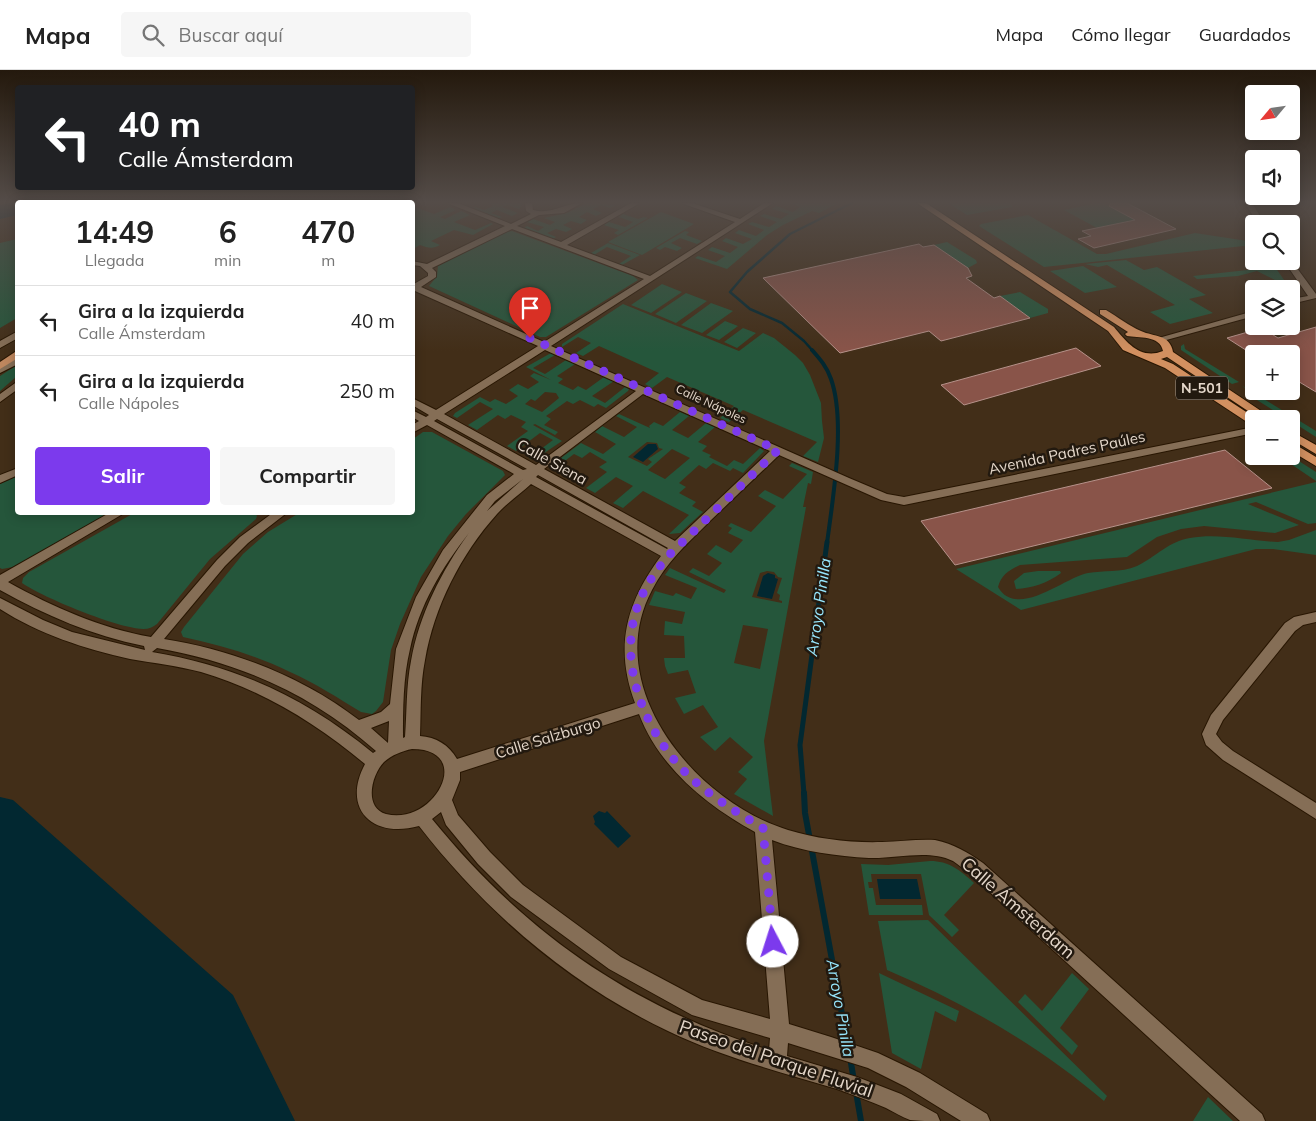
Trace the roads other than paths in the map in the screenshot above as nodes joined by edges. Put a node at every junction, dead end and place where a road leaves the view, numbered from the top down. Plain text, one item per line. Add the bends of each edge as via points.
1 (452, 252) edge
2 (580, 252) edge
3 (694, 252) edge
4 (993, 252) edge
5 (1009, 252) edge
6 (415, 263) edge
7 (425, 265) junction
8 (1294, 270) edge
9 (651, 279) junction
10 (1302, 282) junction
11 (415, 287) edge
12 (1316, 287) edge
13 (415, 288) edge
14 (1314, 296) edge
15 (1300, 300) edge
16 (1245, 315) edge
17 (1138, 334) junction
18 (15, 336) edge
19 (1158, 339) junction
20 (1122, 340) junction
21 (0, 345) edge
22 (15, 346) edge
23 (547, 346) junction
24 (1168, 352) junction
25 (15, 355) edge
26 (0, 356) edge
27 (1148, 357) junction
28 (15, 362) edge
29 (0, 366) edge
30 (0, 370) edge
31 (15, 386) edge
32 (644, 389) junction
33 (0, 399) edge
34 (415, 405) edge
35 (1255, 410) edge
36 (415, 414) edge
37 (1245, 416) edge
38 (432, 419) junction
39 (415, 428) edge
40 (1245, 432) edge
41 (1300, 440) edge
42 (778, 450) junction
43 (1316, 450) edge
44 (1300, 452) edge
45 (1316, 462) edge
46 (15, 463) edge
47 (0, 470) edge
48 (15, 472) edge
49 (529, 474) junction
50 (0, 479) edge
51 (885, 497) joint
52 (116, 515) edge
53 (275, 515) edge
54 (673, 551) junction
55 (0, 582) edge
56 (0, 603) edge
57 (1316, 617) edge
58 (154, 643) junction
59 (144, 655) junction
60 (396, 707) junction
61 (642, 708) junction
62 (359, 726) junction
63 (412, 742) junction
64 (391, 749) junction
65 (374, 763) junction
66 (453, 767) junction
67 (444, 800) junction
68 (1316, 812) edge
69 (422, 818) junction
70 (763, 828) junction
71 (780, 1032) junction
72 (777, 1062) junction
73 (930, 1121) edge
74 (980, 1121) edge
75 (1255, 1121) edge

1 - 7 street
2 - 9 street
3 - 9 street
4 - 20 highway, N-501 via 1111,329
5 - 17 highway
6 - 7 street
7 - 11 street via 432,272 432,277
8 - 10 street
9 - 23 street
10 - 12 street
10 - 14 street
13 - 23 street, Calle Nápoles
14 - 15 street
16 - 19 street
17 - 19 highway
17 - 20 highway via 1130,334
18 - 21 street
19 - 24 highway, N-501
20 - 27 highway, N-501 via 1131,351
22 - 26 main road
23 - 32 street, Calle Nápoles
23 - 38 street
24 - 27 highway
24 - 35 highway, N-501
25 - 29 main road
27 - 37 highway, N-501 via 1168,366
28 - 30 street
31 - 33 street
32 - 42 street, Calle Nápoles
32 - 49 street
34 - 38 street, Calle Siena
36 - 38 street, Calle Siena
38 - 39 street
38 - 49 street, Calle Siena
40 - 51 street, Avenida Padres Paúles via 922,498 904,501
41 - 43 highway
42 - 51 street, Calle Nápoles
42 - 54 street, Calle Ámsterdam
44 - 45 highway
46 - 47 street
48 - 50 street
49 - 54 street, Calle Siena
49 - 60 street via 491,498 471,521 447,553 420,600 403,649
49 - 63 street via 480,527 457,559 437,602 420,649 413,698
52 - 55 street
53 - 58 street via 221,563
54 - 61 street, Calle Ámsterdam via 657,570 637,607 632,630 631,666
55 - 58 street via 59,615 124,637
56 - 59 street via 73,637
57 - 68 street via 1290,627 1218,716 1209,733 1215,746
58 - 59 street
58 - 62 street via 210,654 254,668 309,694
59 - 65 street via 244,681 318,720
60 - 62 street via 386,716
60 - 64 street
61 - 66 street, Calle Salzburgo
61 - 70 street, Calle Ámsterdam via 660,739 690,777 723,804
62 - 64 street
63 - 64 street
63 - 66 street via 431,743 446,753
64 - 65 street
65 - 69 street via 364,782 363,794 369,810 384,821 401,824
66 - 67 street via 452,783
67 - 69 street
67 - 71 street, Paseo del Parque Fluvial via 452,820 517,891 600,953 699,1008
69 - 72 street, Paseo del Parque Fluvial via 466,872 555,952 600,983 682,1028
70 - 71 street
70 - 75 street, Calle Ámsterdam via 824,846 883,851 930,848 957,854
71 - 72 street
71 - 74 street, Paseo del Parque Fluvial via 871,1060 913,1080
72 - 73 street, Paseo del Parque Fluvial via 869,1090

